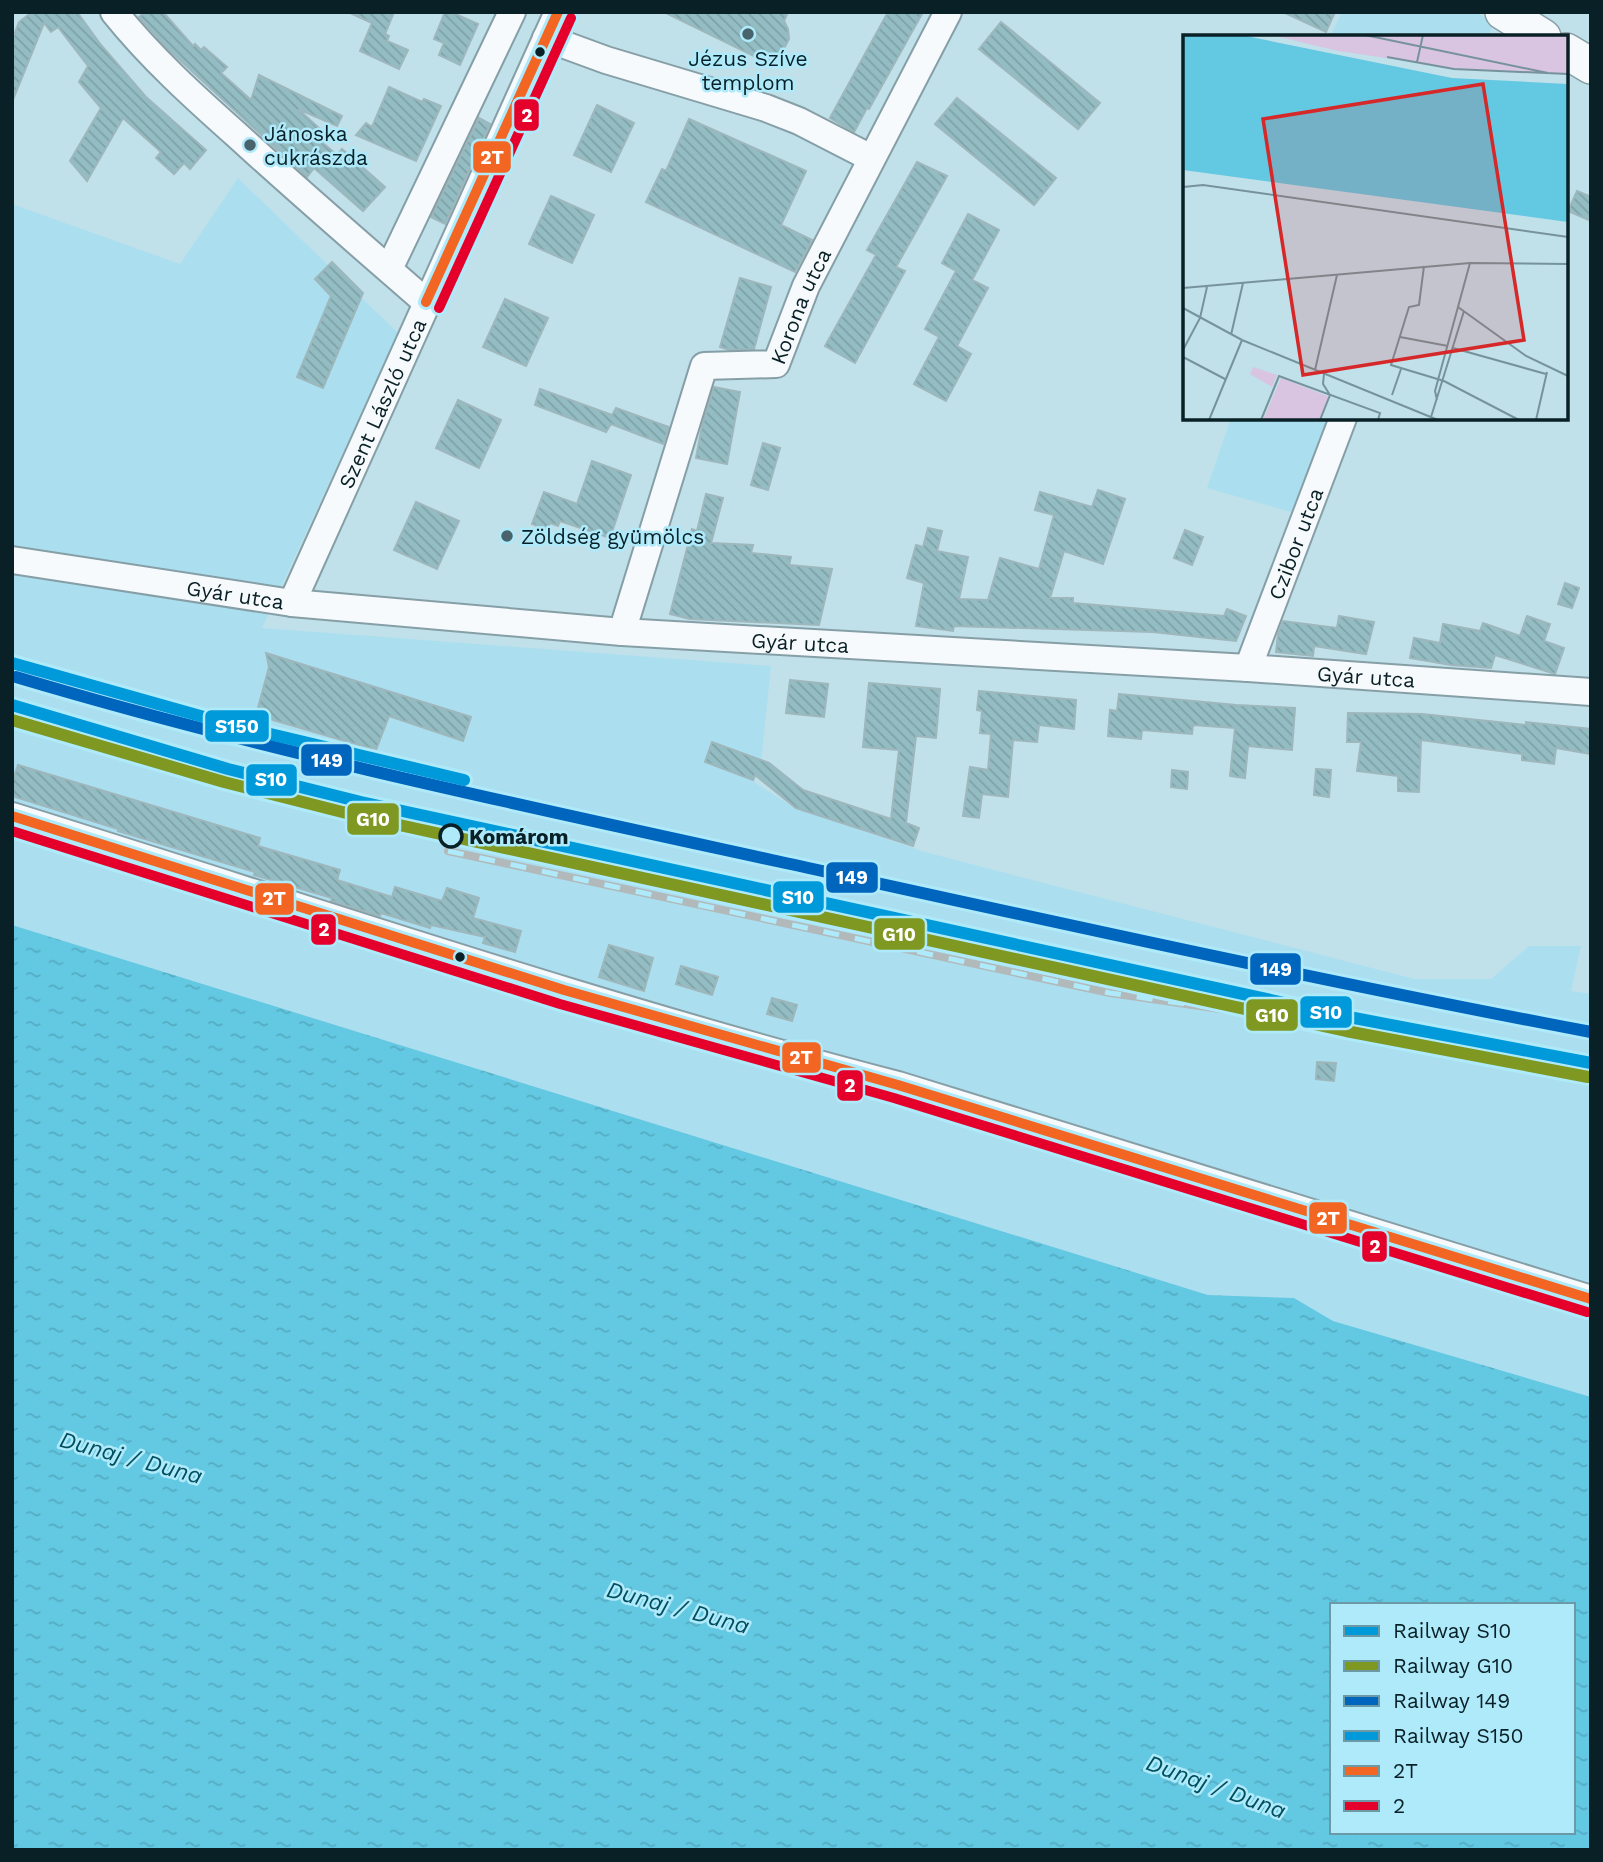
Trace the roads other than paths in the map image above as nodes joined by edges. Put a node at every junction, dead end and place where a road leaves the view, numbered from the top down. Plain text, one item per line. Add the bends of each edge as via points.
1 (114, 12) edge
2 (558, 12) edge
3 (948, 12) edge
4 (503, 15) edge
5 (1506, 22) edge
6 (1537, 35) edge
7 (546, 38) junction
8 (1568, 52) edge
9 (1591, 66) edge
10 (871, 158) junction
11 (388, 269) junction
12 (426, 302) junction
13 (1342, 420) edge
14 (12, 561) edge
15 (292, 603) junction
16 (621, 632) junction
17 (1248, 668) junction
18 (1591, 692) edge
19 (12, 816) edge
20 (1591, 1299) edge

1 - 11 street via 165,70
2 - 7 street, Szent László utca
3 - 10 street, Korona utca
4 - 11 street
5 - 6 main road
7 - 10 street via 766,108
7 - 12 street, Szent László utca
8 - 9 main road
10 - 16 street, Korona utca via 806,286 776,364 704,366
11 - 12 street
12 - 15 street, Szent László utca
13 - 17 street, Czibor utca
14 - 15 street, Gyár utca
15 - 16 street, Gyár utca
16 - 17 street, Gyár utca
17 - 18 street, Gyár utca
19 - 20 street via 571,991 898,1086

